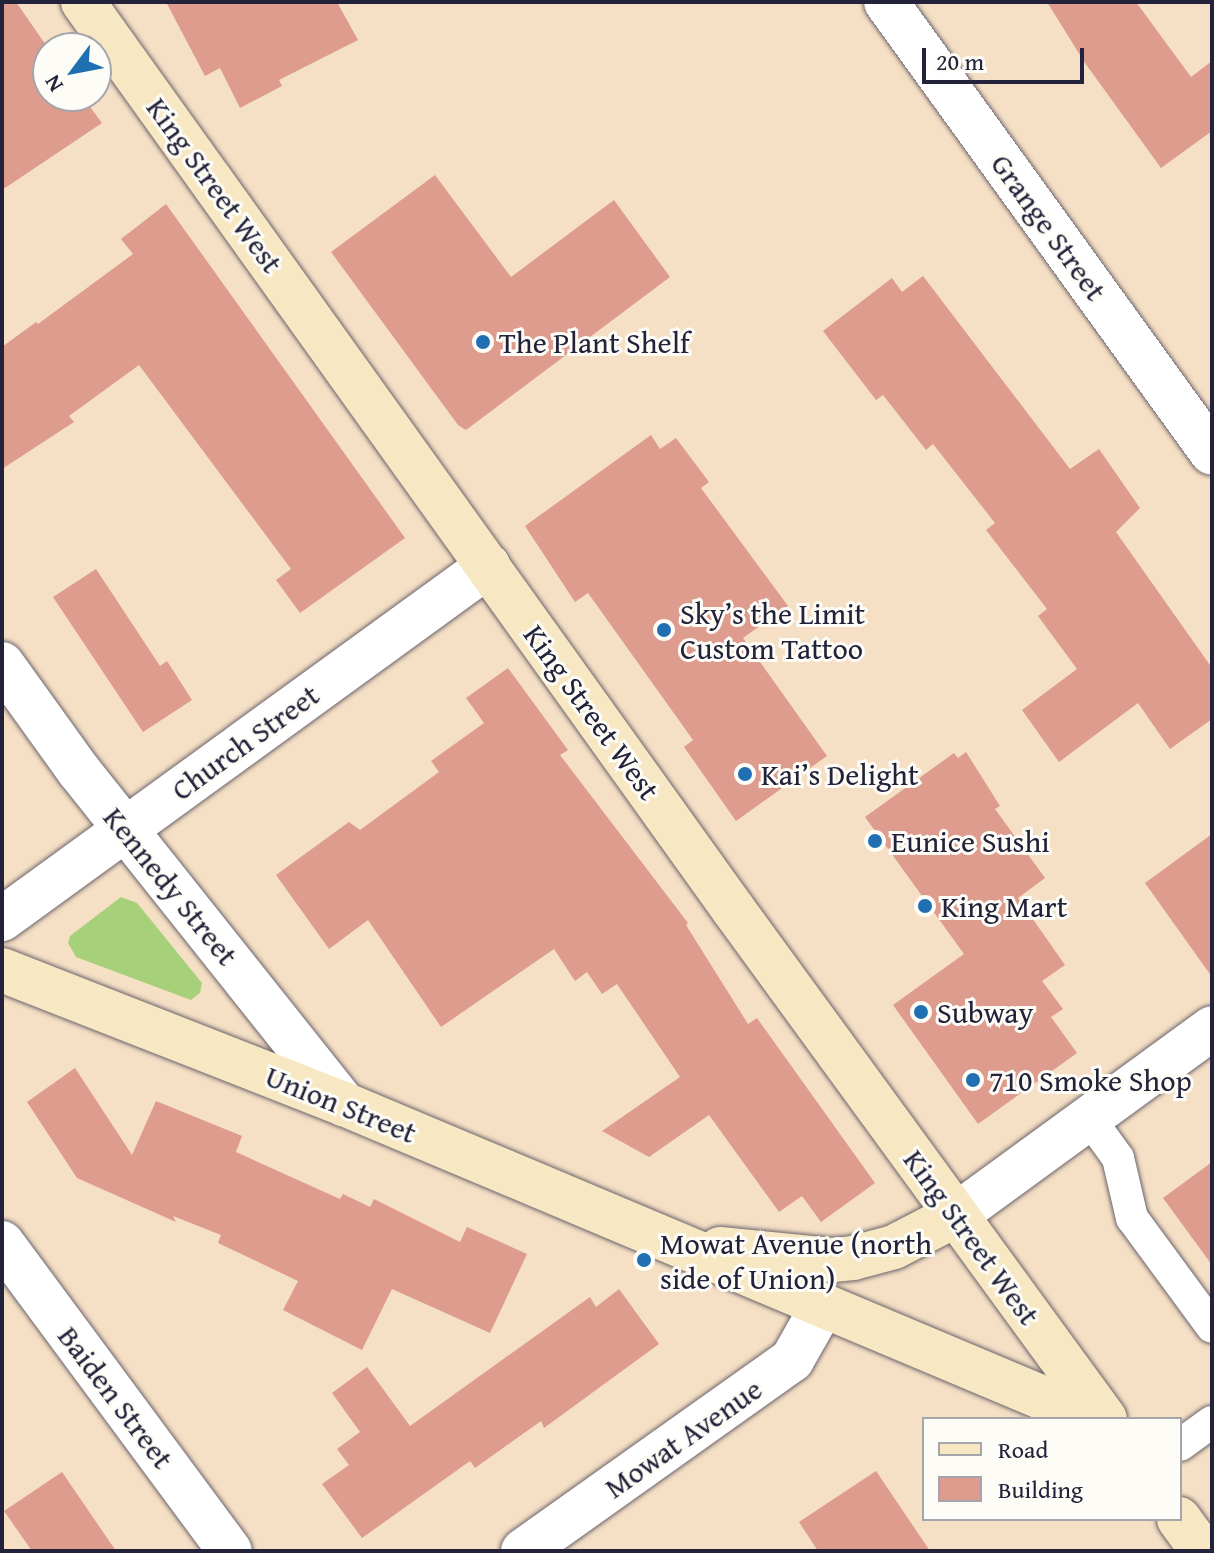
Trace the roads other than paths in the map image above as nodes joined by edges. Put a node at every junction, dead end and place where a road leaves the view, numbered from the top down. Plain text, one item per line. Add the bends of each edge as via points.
1 (83, 2) edge
2 (886, 2) edge
3 (1212, 453) edge
4 (488, 566) junction
5 (2, 664) edge
6 (125, 829) junction
7 (2, 919) edge
8 (2, 970) edge
9 (1212, 1028) edge
10 (344, 1104) junction
11 (1089, 1118) junction
12 (956, 1215) junction
13 (2, 1243) edge
14 (678, 1245) junction
15 (822, 1307) junction
16 (1212, 1327) edge
17 (1088, 1417) edge
18 (1104, 1417) edge
19 (1212, 1422) edge
20 (1182, 1444) edge
21 (1180, 1521) edge
22 (230, 1551) edge
23 (523, 1551) edge
24 (1202, 1551) edge

1 - 4 main road, King Street West
2 - 3 street, Grange Street
4 - 6 street, Church Street
4 - 12 main road, King Street West
5 - 6 street, Kennedy Street
6 - 7 street, Church Street
6 - 10 street, Kennedy Street
8 - 10 main road, Union Street
9 - 11 street
10 - 14 main road, Union Street
11 - 12 street
11 - 16 lane via 1118,1158 1132,1218
12 - 14 main road, Union Street via 894,1247 842,1259
12 - 18 main road, King Street West
13 - 22 street, Baiden Street
14 - 15 main road, Union Street
15 - 17 main road, Union Street
15 - 23 street, Mowat Avenue via 792,1360
19 - 20 lane
21 - 24 main road

